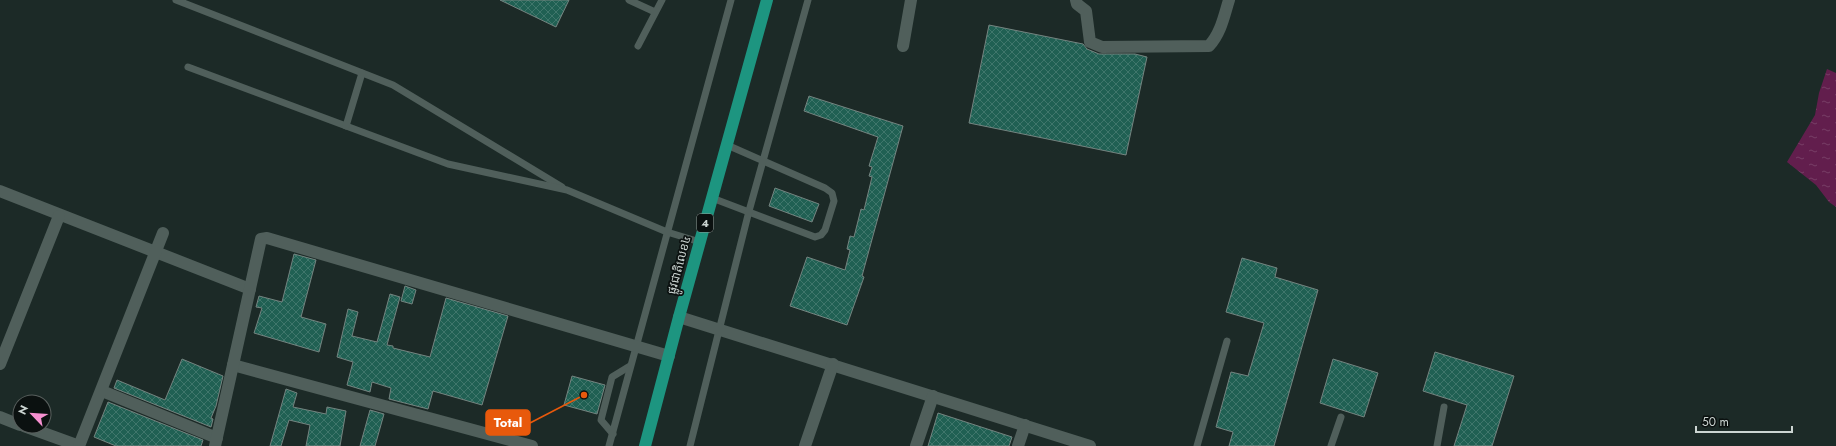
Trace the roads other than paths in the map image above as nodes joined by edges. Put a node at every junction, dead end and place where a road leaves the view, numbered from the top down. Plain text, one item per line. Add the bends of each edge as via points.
1 (176, 0) edge
2 (629, 0) edge
3 (662, 0) edge
4 (731, 0) edge
5 (767, 0) edge
6 (808, 0) edge
7 (911, 0) edge
8 (1076, 0) edge
9 (1230, 0) edge
10 (655, 12) junction
11 (638, 46) dead end
12 (903, 46) dead end
13 (188, 68) dead end
14 (362, 73) junction
15 (346, 126) junction
16 (727, 145) junction
17 (763, 160) junction
18 (567, 190) junction
19 (0, 192) edge
20 (712, 198) junction
21 (749, 211) junction
22 (59, 216) junction
23 (667, 232) junction
24 (163, 233) dead end
25 (700, 242) junction
26 (155, 252) junction
27 (250, 289) junction
28 (679, 317) junction
29 (720, 329) junction
30 (1226, 341) dead end
31 (636, 345) junction
32 (669, 356) junction
33 (0, 364) edge
34 (833, 364) junction
35 (234, 365) junction
36 (630, 366) junction
37 (102, 391) junction
38 (933, 396) junction
39 (1444, 406) dead end
40 (0, 417) edge
41 (1341, 417) dead end
42 (12, 422) edge
43 (1025, 425) junction
44 (46, 434) edge
45 (613, 434) junction
46 (216, 442) edge
47 (79, 446) edge
48 (532, 446) edge
49 (609, 446) edge
50 (646, 446) edge
51 (690, 446) edge
52 (805, 446) edge
53 (916, 446) edge
54 (1018, 446) edge
55 (1090, 446) edge
56 (1197, 446) edge
57 (1331, 446) edge
58 (1437, 446) edge

1 - 14 lane
2 - 10 lane
3 - 10 lane
4 - 23 lane
5 - 16 highway, ផ្លូវជាតិលេខ៤ / 4
6 - 17 lane
7 - 12 street
8 - 9 street via 1086,11 1090,42 1095,45 1209,46 1220,29
10 - 11 lane
13 - 15 lane
14 - 15 lane
14 - 18 lane via 393,85
15 - 18 lane via 448,164
16 - 17 lane
16 - 20 highway, ផ្លូវជាតិលេខ៤ / 4
17 - 21 lane
17 - 21 lane via 825,188 832,193 834,201 825,230 815,237
18 - 23 lane
19 - 22 street
20 - 21 lane
20 - 25 highway, ផ្លូវជាតិលេខ៤ / 4
21 - 29 lane
22 - 26 street
22 - 33 street
23 - 25 lane
23 - 31 lane
24 - 26 street
25 - 28 highway, ផ្លូវជាតិលេខ៤ / 4
26 - 27 street
26 - 37 street
27 - 31 street via 260,242 267,238
27 - 35 street
28 - 29 street
28 - 32 highway, ផ្លូវជាតិលេខ៤ / 4
29 - 34 street
29 - 51 lane
30 - 56 lane
31 - 32 street
31 - 36 lane
32 - 50 highway, ផ្លូវជាតិលេខ៤ / 4
34 - 38 street
34 - 52 street
35 - 46 street
35 - 48 street
36 - 45 lane
36 - 45 lane via 612,377 601,420
37 - 46 street
37 - 47 street
38 - 43 street
38 - 53 street
39 - 58 lane
40 - 42 street
41 - 57 lane
43 - 54 street
43 - 55 street
44 - 47 street
45 - 49 lane

